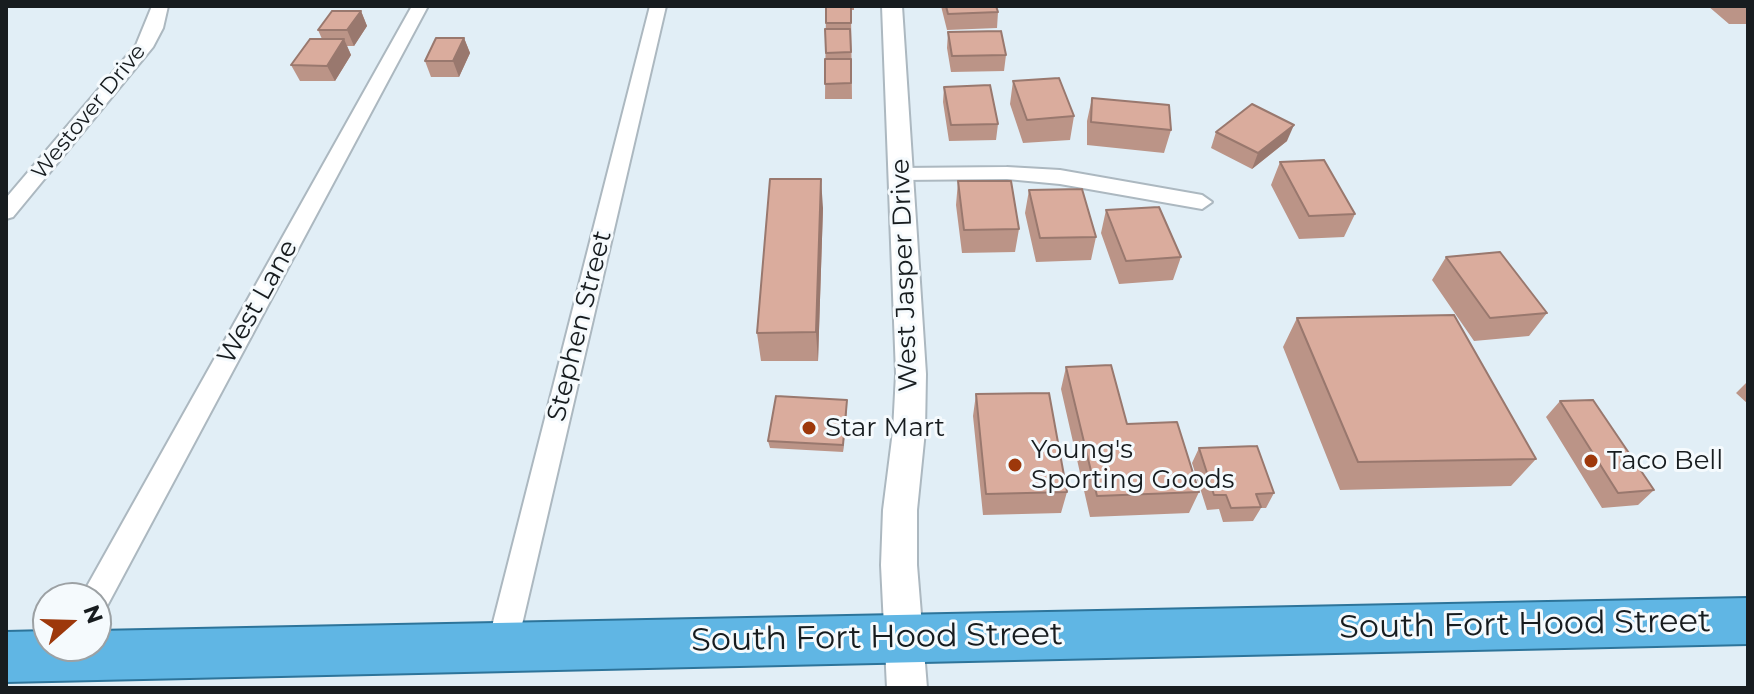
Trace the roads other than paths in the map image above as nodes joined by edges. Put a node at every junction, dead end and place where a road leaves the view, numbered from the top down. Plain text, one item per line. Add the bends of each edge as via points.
1 (160, 6) edge
2 (420, 6) edge
3 (658, 6) edge
4 (892, 6) edge
5 (901, 174) junction
6 (1202, 202) dead end
7 (6, 212) edge
8 (105, 582) edge
9 (1748, 621) edge
10 (903, 637) junction
11 (502, 646) junction
12 (112, 650) edge
13 (32, 654) edge
14 (6, 657) edge
15 (907, 688) edge

1 - 7 street, Westover Drive via 144,47
2 - 8 street, West Lane
3 - 11 street, Stephen Street
4 - 5 street, West Jasper Drive
5 - 6 street via 1060,177
5 - 10 street, West Jasper Drive via 911,374 900,510
9 - 10 highway, South Fort Hood Street
10 - 11 highway, South Fort Hood Street
10 - 15 street, West Jasper Drive
11 - 12 highway, South Fort Hood Street
13 - 14 highway, South Fort Hood Street

